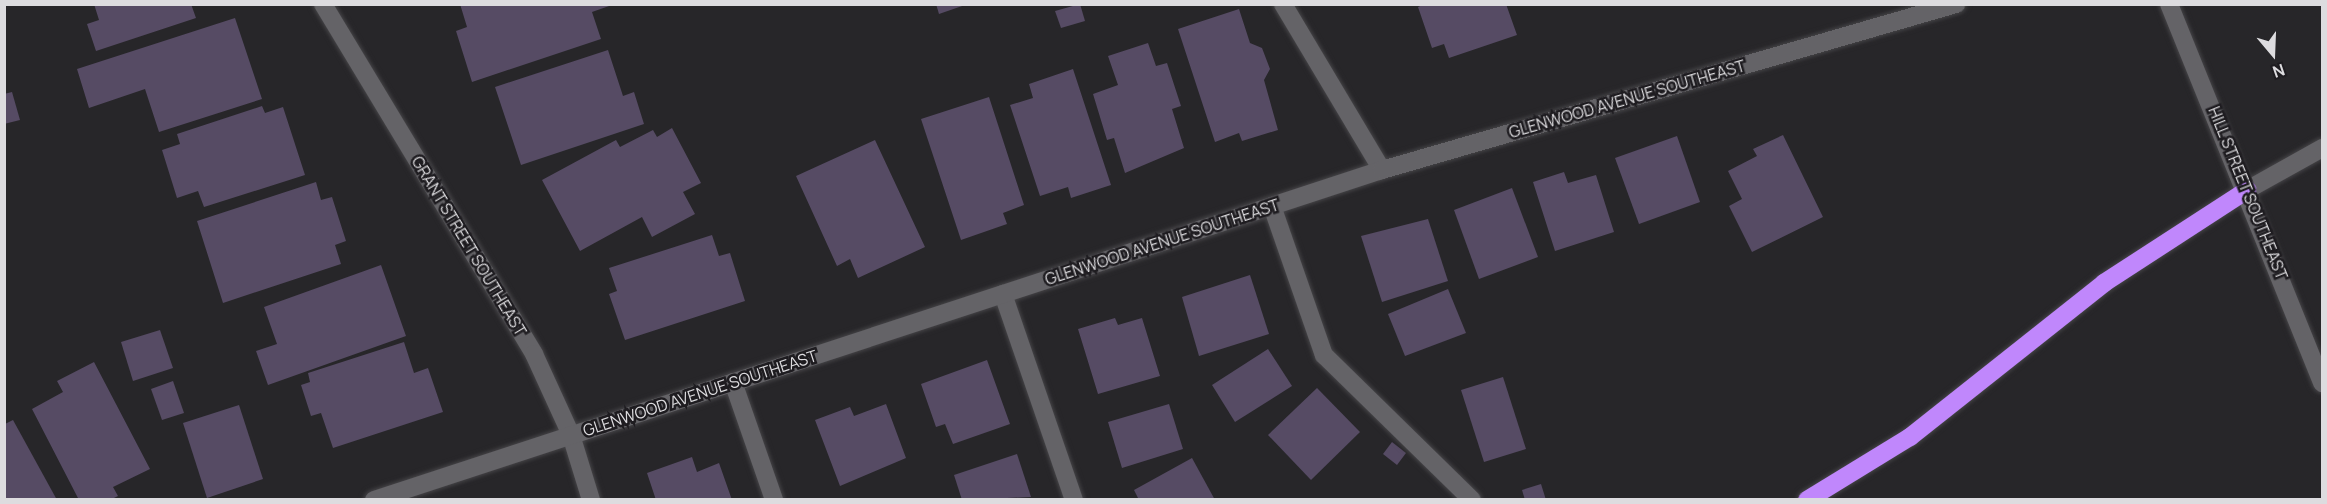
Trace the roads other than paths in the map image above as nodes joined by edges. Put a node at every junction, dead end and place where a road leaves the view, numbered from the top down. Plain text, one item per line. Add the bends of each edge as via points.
1 (323, 4) edge
2 (1283, 4) edge
3 (1956, 4) edge
4 (2169, 4) edge
5 (2322, 148) edge
6 (1382, 170) junction
7 (2247, 190) junction
8 (1272, 206) junction
9 (1003, 294) junction
10 (734, 382) junction
11 (2322, 383) edge
12 (571, 435) junction
13 (374, 500) edge
14 (591, 500) edge
15 (774, 500) edge
16 (1074, 500) edge
17 (1472, 500) edge
18 (1808, 500) edge

1 - 12 street, GRANT STREET SOUTHEAST via 534,354
2 - 6 street
3 - 6 street, GLENWOOD AVENUE SOUTHEAST
4 - 7 street, HILL STREET SOUTHEAST
5 - 7 street
6 - 8 street, GLENWOOD AVENUE SOUTHEAST
7 - 11 street, HILL STREET SOUTHEAST
7 - 18 highway via 2104,283 1910,437
8 - 9 street, GLENWOOD AVENUE SOUTHEAST
8 - 17 street via 1324,355
9 - 10 street, GLENWOOD AVENUE SOUTHEAST
9 - 16 street
10 - 12 street, GLENWOOD AVENUE SOUTHEAST
10 - 15 street
12 - 13 street, GLENWOOD AVENUE SOUTHEAST
12 - 14 street, GRANT STREET SOUTHEAST

